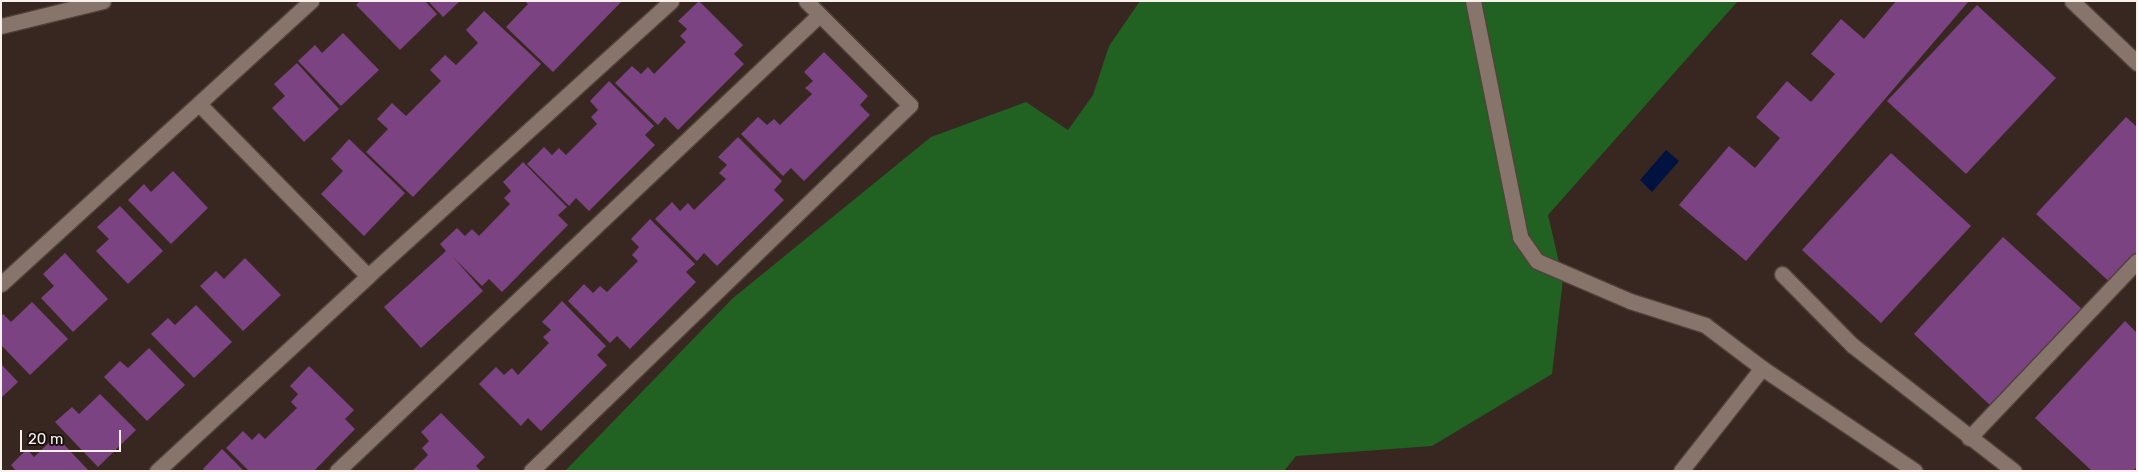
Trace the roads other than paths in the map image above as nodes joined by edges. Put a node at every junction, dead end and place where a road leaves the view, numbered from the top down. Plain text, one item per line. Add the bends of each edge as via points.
1 (103, 1) edge
2 (311, 1) edge
3 (671, 1) edge
4 (806, 1) edge
5 (1473, 1) edge
6 (2072, 1) edge
7 (819, 15) junction
8 (1, 26) edge
9 (2137, 63) edge
10 (199, 104) junction
11 (2137, 261) edge
12 (1782, 274) dead end
13 (368, 276) junction
14 (1, 284) edge
15 (1762, 368) junction
16 (1969, 438) junction
17 (157, 471) edge
18 (337, 471) edge
19 (531, 471) edge
20 (1681, 471) edge
21 (1915, 471) edge
22 (2014, 471) edge

1 - 8 street
2 - 10 street
3 - 13 street
4 - 7 street
5 - 15 street via 1520,237 1537,261 1630,301 1704,325
6 - 9 street
7 - 18 street
7 - 19 street via 910,106
10 - 13 street
10 - 14 street
11 - 16 street
12 - 16 street via 1852,345
13 - 17 street
15 - 20 street
15 - 21 street
16 - 22 street

